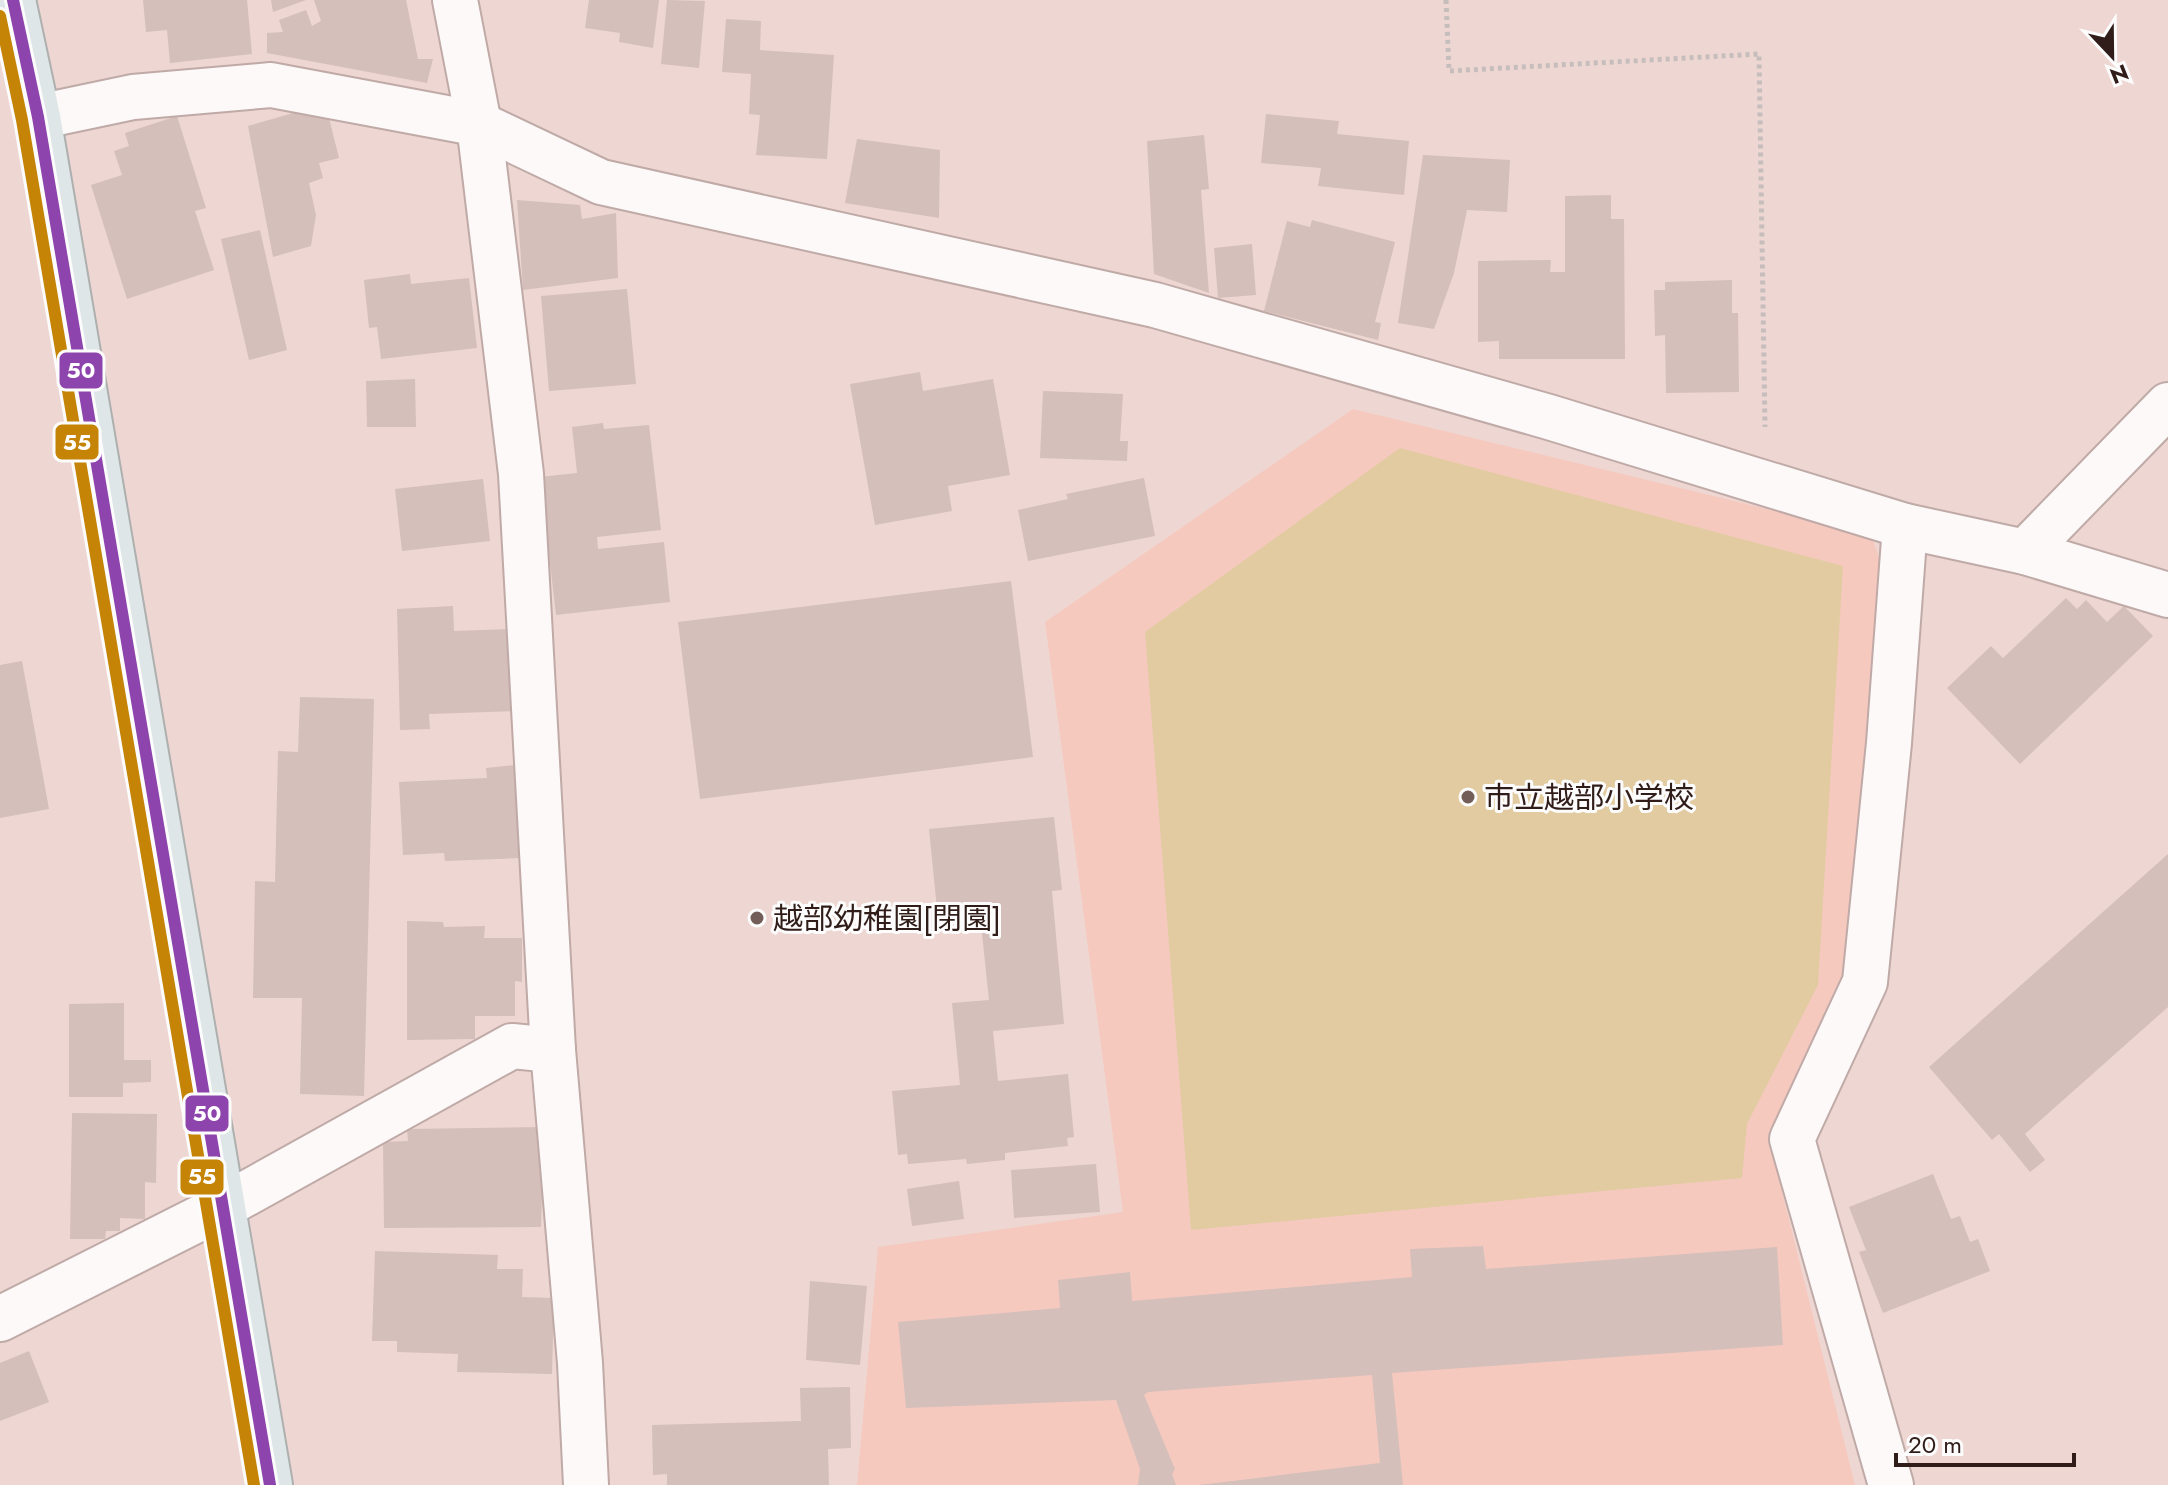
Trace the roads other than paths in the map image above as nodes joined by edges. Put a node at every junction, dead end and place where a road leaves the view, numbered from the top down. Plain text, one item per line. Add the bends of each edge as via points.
1 (13, 0) edge
2 (455, 0) edge
3 (38, 117) junction
4 (479, 124) junction
5 (2168, 405) edge
6 (1905, 526) junction
7 (2025, 552) junction
8 (2168, 595) edge
9 (553, 1050) junction
10 (222, 1207) junction
11 (0, 1319) edge
12 (270, 1485) edge
13 (586, 1485) edge
14 (1891, 1485) edge

1 - 3 highway
2 - 4 street
3 - 4 street via 133,97 271,85
3 - 10 highway
4 - 6 street via 601,182 1155,305
4 - 9 street via 521,474
5 - 7 street
6 - 7 street
6 - 14 street via 1865,982 1792,1139
7 - 8 street
9 - 10 street via 512,1046
9 - 13 street
10 - 11 street
10 - 12 highway

